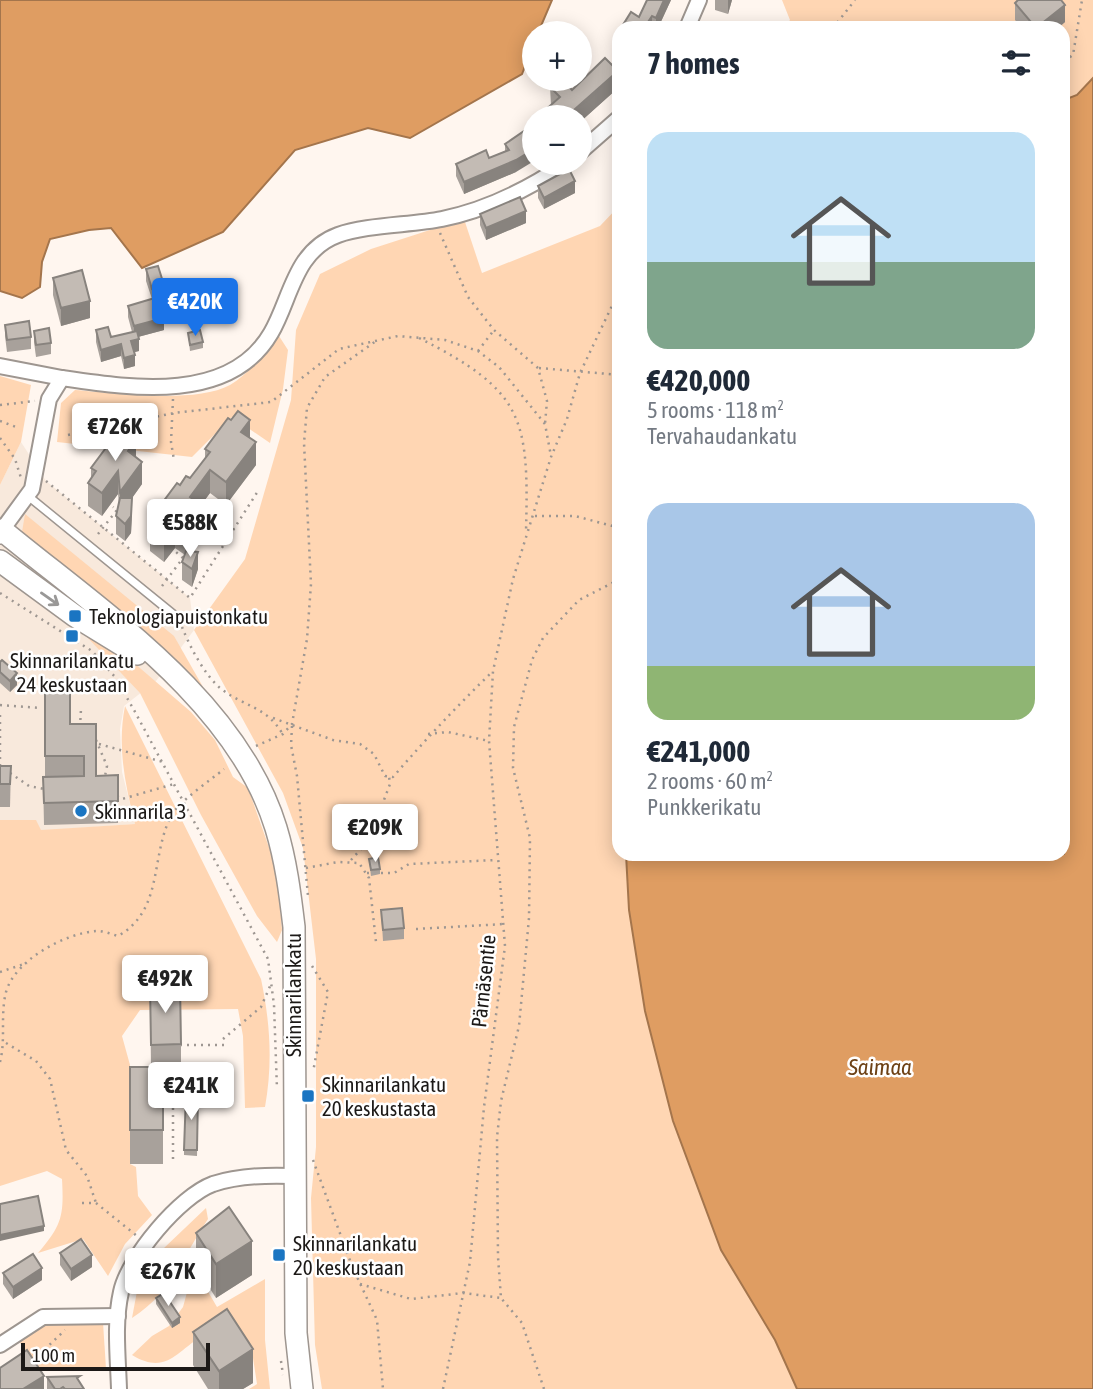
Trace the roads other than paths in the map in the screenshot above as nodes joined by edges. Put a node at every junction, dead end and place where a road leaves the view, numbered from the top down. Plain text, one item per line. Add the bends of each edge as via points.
1 (699, 0) edge
2 (690, 21) edge
3 (612, 124) edge
4 (592, 142) edge
5 (546, 175) edge
6 (0, 366) edge
7 (62, 378) junction
8 (28, 496) junction
9 (1, 538) edge
10 (0, 561) edge
11 (178, 618) road end
12 (174, 677) junction
13 (293, 1176) junction
14 (118, 1316) junction
15 (0, 1345) edge
16 (119, 1389) edge
17 (302, 1389) edge

1 - 2 street
3 - 4 street
5 - 7 street via 506,198 435,220 337,235 315,250 296,272 271,333 254,355 233,371 204,382 161,386 115,386
6 - 7 street
7 - 8 street via 49,399
8 - 9 street
8 - 11 lane
9 - 12 main road, Skinnarilankatu via 129,633
10 -> 12 main road, Skinnarilankatu via 75,616
12 - 13 main road, Skinnarilankatu via 216,720 250,769 275,825 288,872 294,927
13 - 14 street via 210,1185 170,1217 133,1261 121,1290
13 - 17 main road, Skinnarilankatu via 296,1333
14 - 15 street via 43,1317
14 - 16 street

